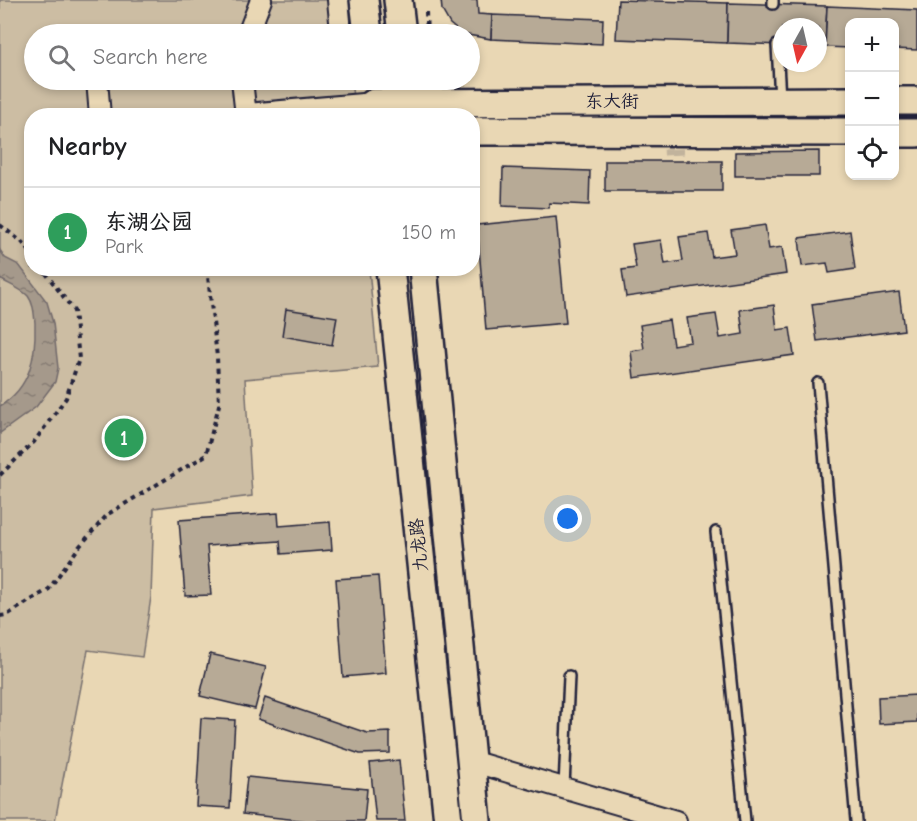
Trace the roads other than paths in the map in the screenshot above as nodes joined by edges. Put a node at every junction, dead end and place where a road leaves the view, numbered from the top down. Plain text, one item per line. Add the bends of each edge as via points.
1 (261, 0) edge
2 (338, 0) edge
3 (364, 0) edge
4 (398, 0) edge
5 (340, 21) dead end
6 (252, 24) edge
7 (367, 24) edge
8 (401, 24) edge
9 (778, 72) edge
10 (98, 90) edge
11 (243, 90) edge
12 (374, 99) edge
13 (408, 99) edge
14 (780, 100) junction
15 (845, 101) edge
16 (899, 101) edge
17 (917, 101) edge
18 (99, 108) edge
19 (245, 108) edge
20 (302, 108) edge
21 (480, 131) edge
22 (845, 132) edge
23 (899, 133) edge
24 (917, 133) edge
25 (391, 276) edge
26 (424, 276) edge
27 (818, 383) dead end
28 (716, 532) dead end
29 (569, 676) dead end
30 (471, 761) junction
31 (564, 787) junction
32 (448, 821) edge
33 (477, 821) edge
34 (676, 821) edge
35 (745, 821) edge
36 (856, 821) edge

1 - 6 street
2 - 5 street
3 - 7 main road
4 - 8 main road
9 - 14 lane
10 - 18 street
11 - 19 street
12 - 13 main road, 东大街
12 - 20 street
13 - 14 main road, 东大街
14 - 15 main road, 东大街
16 - 17 main road
21 - 22 main road, 东大街
23 - 24 main road
25 - 32 main road, 九龙路
26 - 30 main road, 九龙路
27 - 36 lane
28 - 35 lane
29 - 31 lane
30 - 31 street
30 - 33 main road, 九龙路
31 - 34 street

